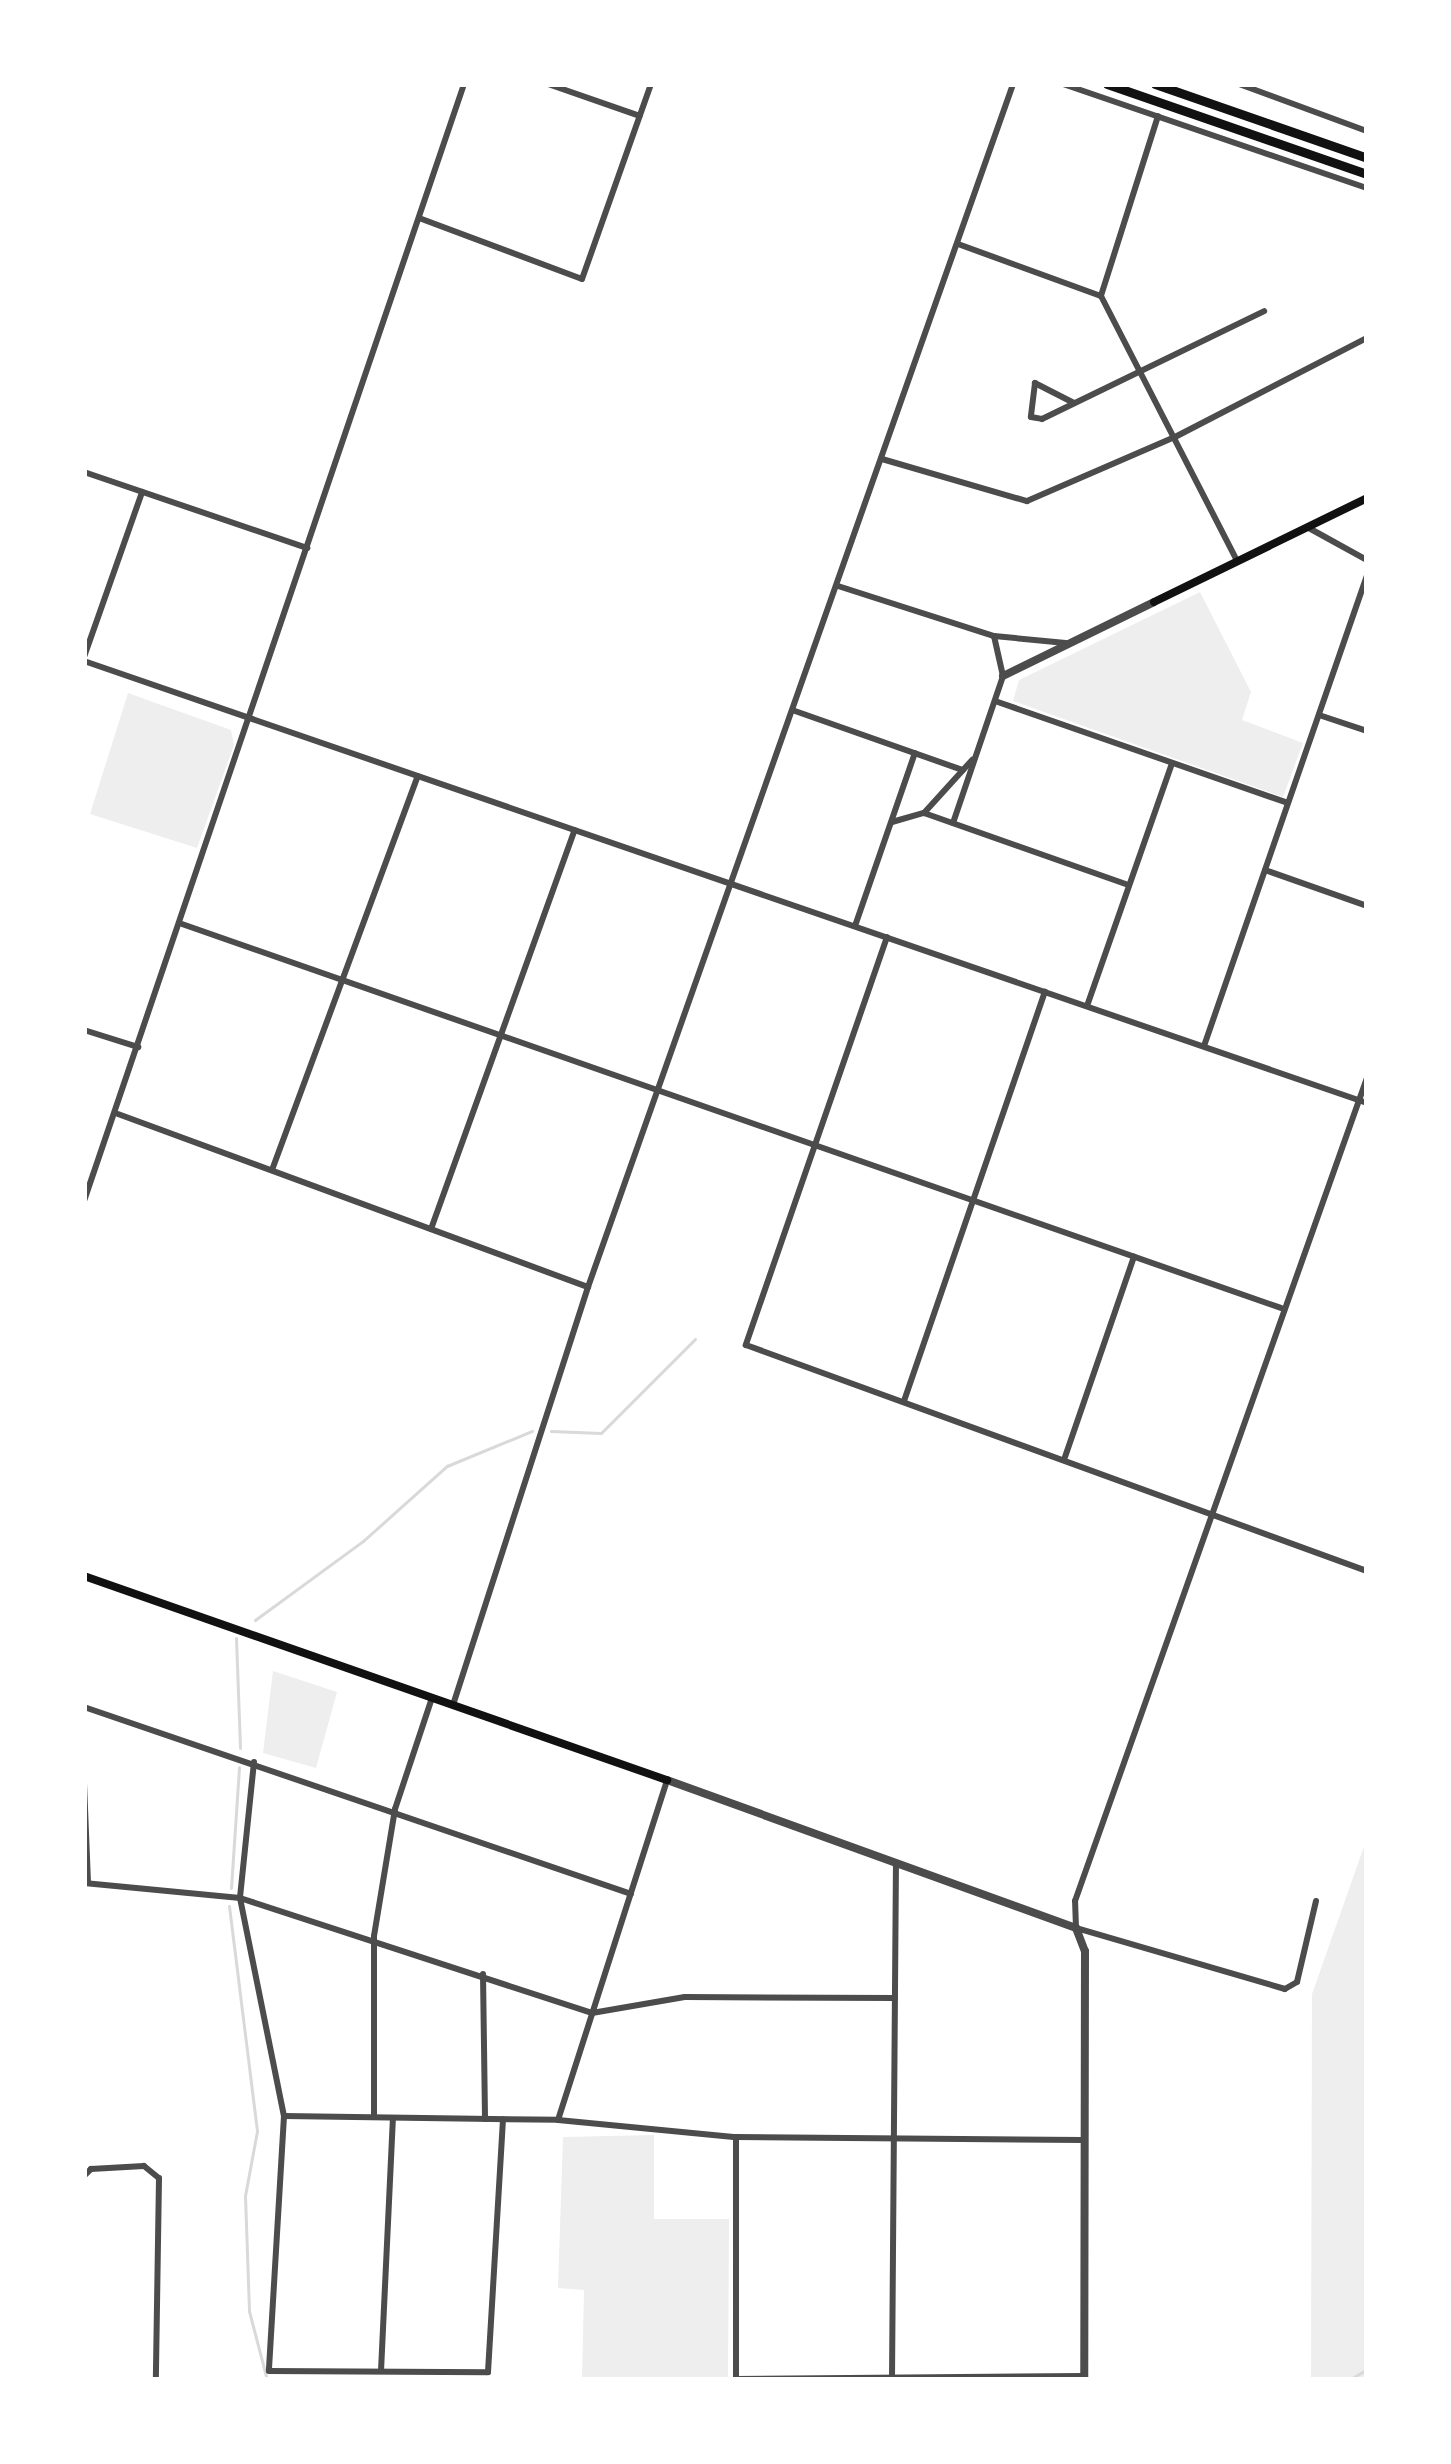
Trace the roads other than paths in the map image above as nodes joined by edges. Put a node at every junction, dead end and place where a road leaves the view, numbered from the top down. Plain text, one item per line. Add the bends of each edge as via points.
1 (464, 84) edge
2 (548, 84) edge
3 (651, 84) edge
4 (1013, 84) edge
5 (1063, 84) edge
6 (1107, 84) edge
7 (1155, 84) edge
8 (1239, 84) edge
9 (640, 116) junction
10 (1158, 116) junction
11 (1367, 131) edge
12 (1367, 158) edge
13 (1367, 174) edge
14 (1367, 188) edge
15 (419, 218) junction
16 (957, 244) junction
17 (1101, 296) junction
18 (1264, 310) dead end
19 (1367, 338) edge
20 (1140, 371) junction
21 (1074, 403) junction
22 (1175, 437) junction
23 (882, 459) junction
24 (84, 472) edge
25 (142, 492) junction
26 (1367, 498) edge
27 (1307, 527) junction
28 (308, 548) junction
29 (1367, 560) edge
30 (1237, 561) junction
31 (1367, 575) edge
32 (838, 586) junction
33 (1154, 602) joint
34 (994, 636) junction
35 (1070, 644) junction
36 (84, 659) edge
37 (1003, 676) junction
38 (994, 700) junction
39 (794, 711) junction
40 (1318, 715) junction
41 (251, 718) junction
42 (1367, 731) edge
43 (914, 753) junction
44 (975, 757) junction
45 (1172, 763) junction
46 (963, 770) junction
47 (418, 776) junction
48 (1288, 803) junction
49 (924, 813) junction
50 (892, 822) junction
51 (952, 823) junction
52 (575, 830) junction
53 (1265, 870) junction
54 (733, 884) junction
55 (1128, 884) junction
56 (1367, 906) edge
57 (182, 924) junction
58 (855, 926) junction
59 (887, 937) junction
60 (341, 980) junction
61 (1045, 992) junction
62 (1088, 1006) junction
63 (84, 1030) edge
64 (501, 1035) junction
65 (1204, 1046) junction
66 (139, 1048) junction
67 (1367, 1078) edge
68 (657, 1090) junction
69 (1363, 1101) edge
70 (117, 1113) junction
71 (815, 1145) junction
72 (272, 1171) junction
73 (84, 1200) edge
74 (973, 1201) junction
75 (431, 1229) junction
76 (1134, 1257) junction
77 (588, 1287) junction
78 (1281, 1308) junction
79 (904, 1401) junction
80 (1064, 1457) junction
81 (1211, 1513) junction
82 (1367, 1571) edge
83 (84, 1576) edge
84 (432, 1698) junction
85 (453, 1706) junction
86 (84, 1707) edge
87 (254, 1762) junction
88 (667, 1780) junction
89 (84, 1783) edge
90 (395, 1810) junction
91 (896, 1863) junction
92 (86, 1883) edge
93 (631, 1894) junction
94 (240, 1898) junction
95 (1316, 1901) dead end
96 (1076, 1928) junction
97 (374, 1936) junction
98 (483, 1975) junction
99 (895, 1999) junction
100 (592, 2013) junction
101 (284, 2116) junction
102 (374, 2117) junction
103 (393, 2118) junction
104 (485, 2119) junction
105 (503, 2119) junction
106 (558, 2120) junction
107 (736, 2137) junction
108 (893, 2138) junction
109 (1084, 2140) junction
110 (84, 2176) edge
111 (381, 2372) junction
112 (1084, 2378) edge
113 (736, 2379) edge
114 (892, 2379) edge
115 (156, 2380) edge

1 - 15 street
2 - 9 street
3 - 9 street
4 - 16 street
5 - 10 street
6 - 13 main road
7 - 12 main road
8 - 11 street
9 - 15 street via 582,279
10 - 14 street
10 - 17 street
15 - 28 street
16 - 17 street
16 - 23 street
17 - 20 street
18 - 20 street
19 - 22 street
20 - 21 street
20 - 22 street
21 - 21 street via 1035,383 1031,417 1042,419
22 - 23 street via 1027,501
22 - 30 street
23 - 32 street
24 - 25 street
25 - 28 street
25 - 36 street
26 - 27 main road
27 - 29 street
27 - 30 main road
28 - 41 street
30 - 33 main road
31 - 40 street
32 - 34 street
32 - 39 street
33 - 35 street
34 - 35 street
34 - 37 street
35 - 37 street
36 - 41 street
37 - 38 street
38 - 44 street
38 - 45 street
39 - 43 street
39 - 54 street
40 - 42 street
40 - 48 street
41 - 47 street
41 - 57 street
43 - 46 street
43 - 50 street
44 - 46 street
44 - 51 street
45 - 48 street
45 - 55 street
46 - 49 street
47 - 52 street
47 - 60 street
48 - 53 street
49 - 50 street
49 - 51 street
50 - 58 street
51 - 55 street
52 - 54 street
52 - 64 street
53 - 56 street
53 - 65 street
54 - 58 street
54 - 68 street
55 - 62 street
57 - 60 street
57 - 66 street
58 - 59 street
59 - 61 street
59 - 71 street
60 - 64 street
60 - 72 street
61 - 62 street
61 - 74 street
62 - 65 street
63 - 66 street
64 - 68 street
64 - 75 street
65 - 69 street
66 - 70 street
67 - 69 street
68 - 71 street
68 - 77 street
69 - 78 street
70 - 72 street
70 - 73 street
71 - 74 street
71 - 79 street via 746,1346
72 - 75 street
74 - 76 street
74 - 79 street
75 - 77 street
76 - 78 street
76 - 80 street
77 - 85 street
78 - 81 street
79 - 80 street
80 - 81 street
81 - 82 street
81 - 96 street via 1076,1900
83 - 84 main road
84 - 85 main road
84 - 90 street
85 - 88 main road
86 - 87 street
87 - 90 street
87 - 94 street
88 - 91 street
88 - 93 street
89 - 92 street
90 - 93 street
90 - 97 street
91 - 96 street
91 - 99 street
92 - 94 street
93 - 100 street
94 - 97 street
94 - 101 street
95 - 96 street via 1297,1982 1285,1989
96 - 109 street via 1084,1951
97 - 98 street
97 - 102 street
98 - 100 street
98 - 104 street
99 - 100 street via 686,1997
99 - 108 street
100 - 106 street
101 - 102 street
101 - 111 street via 269,2371
102 - 103 street
103 - 104 street
103 - 111 street
104 - 105 street
105 - 106 street
105 - 111 street via 488,2372
106 - 107 street
107 - 108 street
107 - 113 street
108 - 109 street
108 - 114 street
109 - 112 street
110 - 115 street via 91,2168 144,2166 159,2179
112 - 114 street
113 - 114 street

